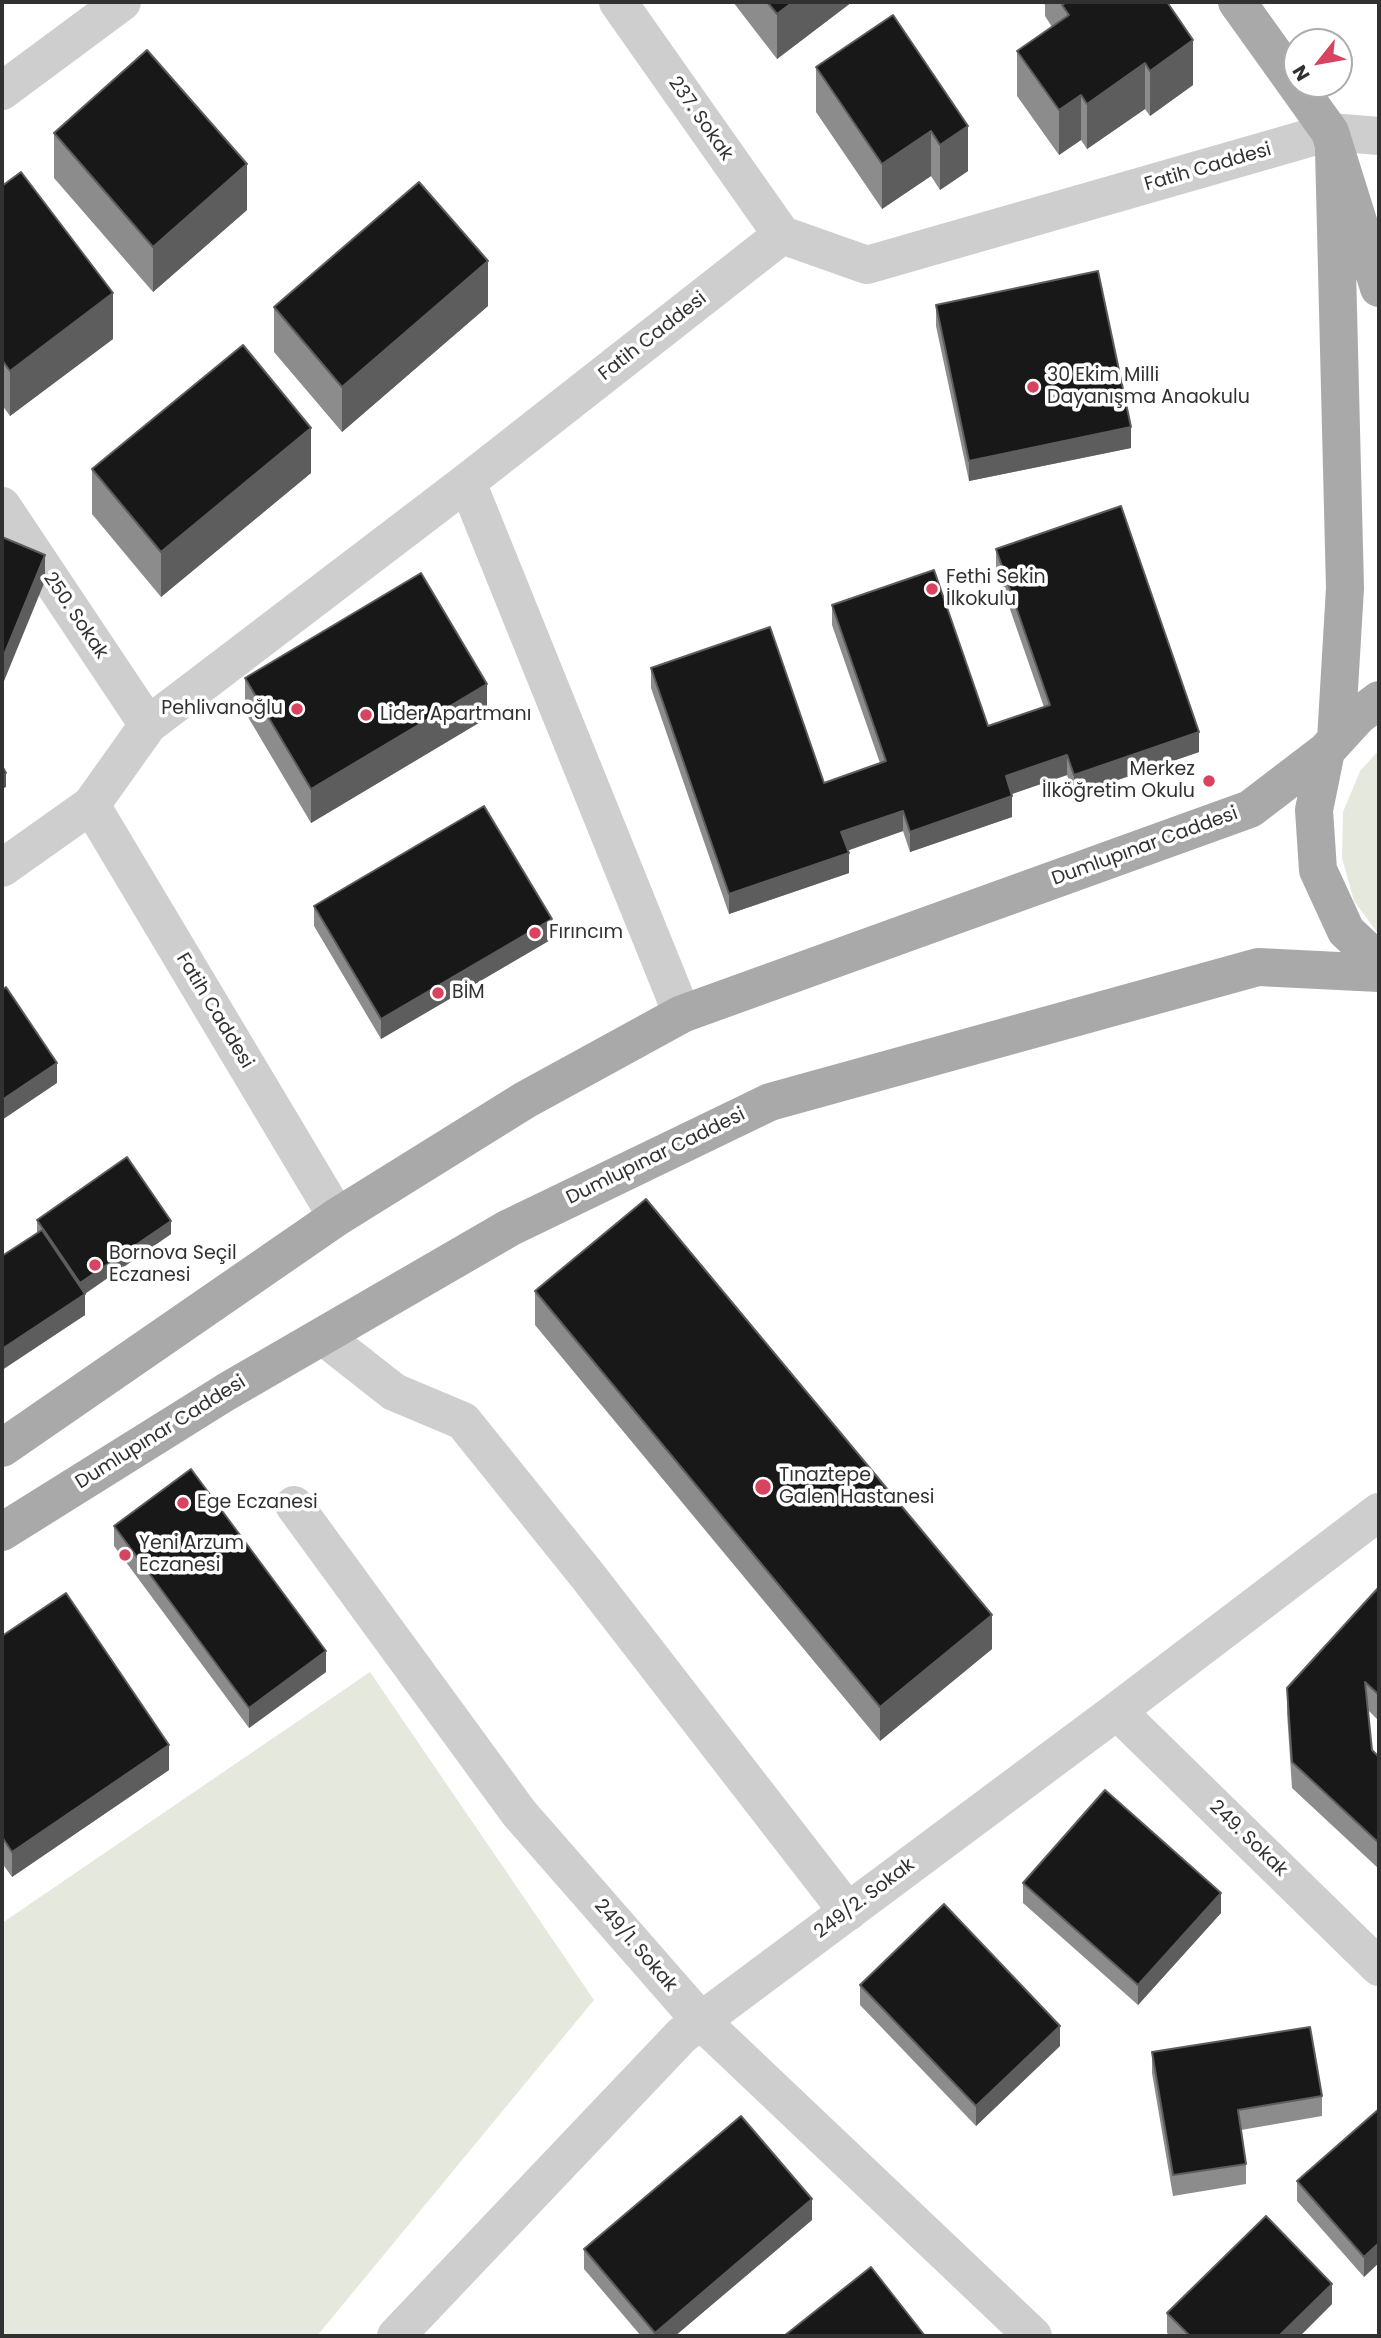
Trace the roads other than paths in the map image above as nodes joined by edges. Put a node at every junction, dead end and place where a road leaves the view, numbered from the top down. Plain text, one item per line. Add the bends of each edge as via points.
1 (122, 2) edge
2 (618, 2) edge
3 (1237, 2) edge
4 (2, 92) edge
5 (1379, 136) edge
6 (1332, 141) junction
7 (782, 235) junction
8 (1379, 288) edge
9 (467, 482) junction
10 (2, 506) edge
11 (1379, 700) edge
12 (148, 725) junction
13 (1331, 746) junction
14 (91, 805) junction
15 (2, 868) edge
16 (1379, 962) edge
17 (1379, 973) edge
18 (682, 1014) junction
19 (337, 1217) junction
20 (324, 1337) junction
21 (2, 1448) edge
22 (293, 1505) dead end
23 (1379, 1512) edge
24 (2, 1532) edge
25 (1117, 1711) junction
26 (848, 1912) junction
27 (1379, 1967) edge
28 (701, 2021) junction
29 (396, 2336) edge
30 (1033, 2336) edge

1 - 4 street
2 - 7 street, 237. Sokak
3 - 6 main road
5 - 6 street
6 - 7 street, Fatih Caddesi via 867,265
6 - 8 main road
6 - 13 main road via 1345,588
7 - 9 street, Fatih Caddesi
9 - 12 street, Fatih Caddesi
9 - 18 street
10 - 12 street, 250. Sokak
11 - 13 main road, Dumlupınar Caddesi via 1357,716
12 - 14 street, Fatih Caddesi
13 - 16 main road via 1314,810 1318,870 1346,931
13 - 18 main road, Dumlupınar Caddesi via 1250,809
14 - 15 street, Fatih Caddesi
14 - 19 street, Fatih Caddesi
17 - 20 main road, Dumlupınar Caddesi via 1258,967 770,1102 509,1228
18 - 19 main road, Dumlupınar Caddesi via 524,1100
19 - 21 main road, Dumlupınar Caddesi
20 - 24 main road, Dumlupınar Caddesi via 226,1392
20 - 26 street via 394,1392 463,1421
22 - 28 street, 249/1. Sokak via 519,1813
23 - 25 street, 249/2. Sokak
25 - 26 street, 249/2. Sokak
25 - 27 street, 249. Sokak
26 - 28 street, 249/2. Sokak
28 - 29 street, 249/2. Sokak via 682,2035
28 - 30 street, 249/1. Sokak

